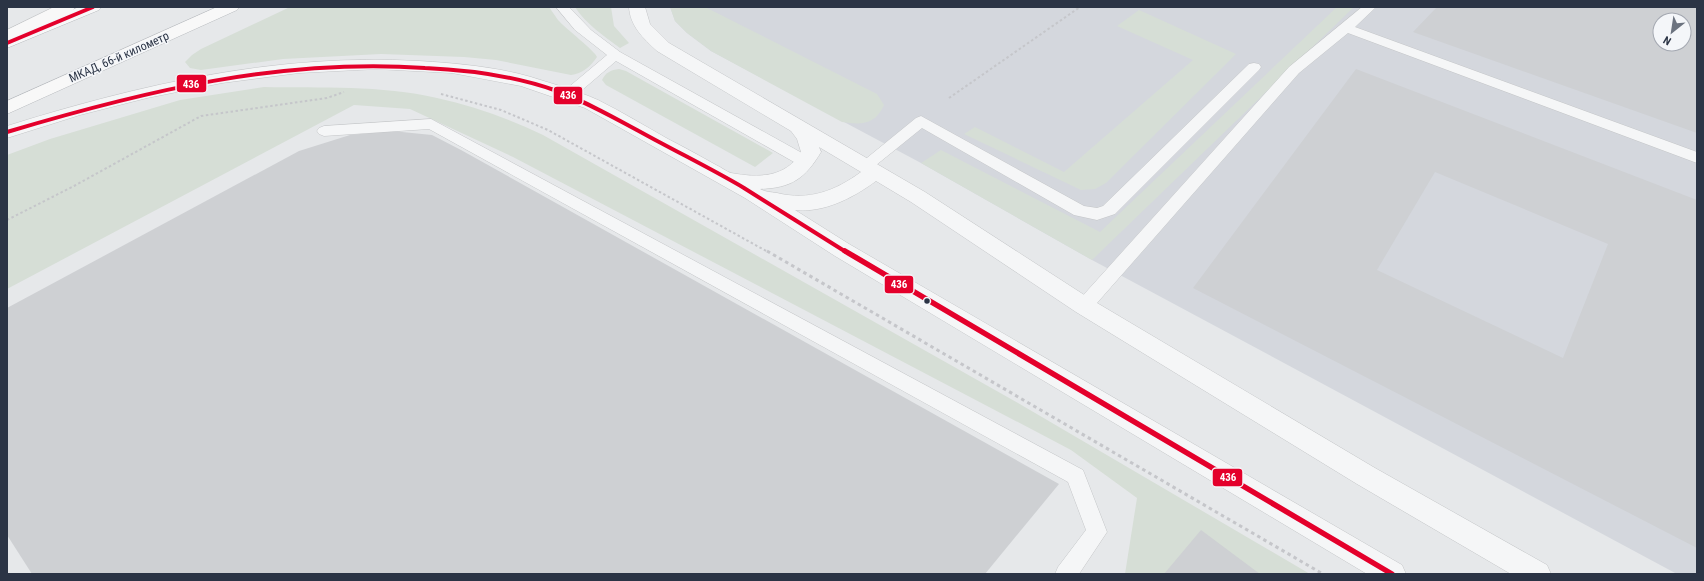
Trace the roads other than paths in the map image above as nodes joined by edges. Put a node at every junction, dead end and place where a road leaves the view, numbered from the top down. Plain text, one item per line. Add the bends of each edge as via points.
1 (67, 7) edge
2 (93, 7) edge
3 (231, 7) edge
4 (562, 7) edge
5 (637, 7) edge
6 (1370, 7) edge
7 (1346, 28) junction
8 (7, 36) edge
9 (7, 43) edge
10 (614, 55) junction
11 (1254, 67) dead end
12 (569, 94) junction
13 (7, 108) edge
14 (796, 126) junction
15 (324, 131) dead end
16 (7, 132) edge
17 (1697, 158) edge
18 (806, 162) junction
19 (870, 169) junction
20 (726, 178) junction
21 (752, 192) junction
22 (1084, 306) junction
23 (1066, 574) edge
24 (1392, 574) edge
25 (1537, 574) edge

1 - 8 main road
2 - 9 main road
3 - 13 main road, МКАД, 66-й километр
4 - 10 lane via 592,39
5 - 14 street via 645,30 663,47
6 - 7 lane
7 - 17 lane
7 - 22 lane via 1294,70
10 - 12 lane
10 - 18 lane
11 - 19 lane via 1109,210 1097,214 1080,211 920,121
12 - 16 street via 486,72 455,68 320,66 191,82 78,110
12 - 20 street
14 - 18 street via 806,138 811,152
14 - 19 street
15 - 23 lane via 431,124 1076,476 1097,532
18 - 20 street via 793,174 776,182
19 - 21 street via 849,191 827,200 801,204 776,200
19 - 22 street via 918,197
20 - 21 street
21 - 24 street via 842,250
22 - 25 street via 1366,476

